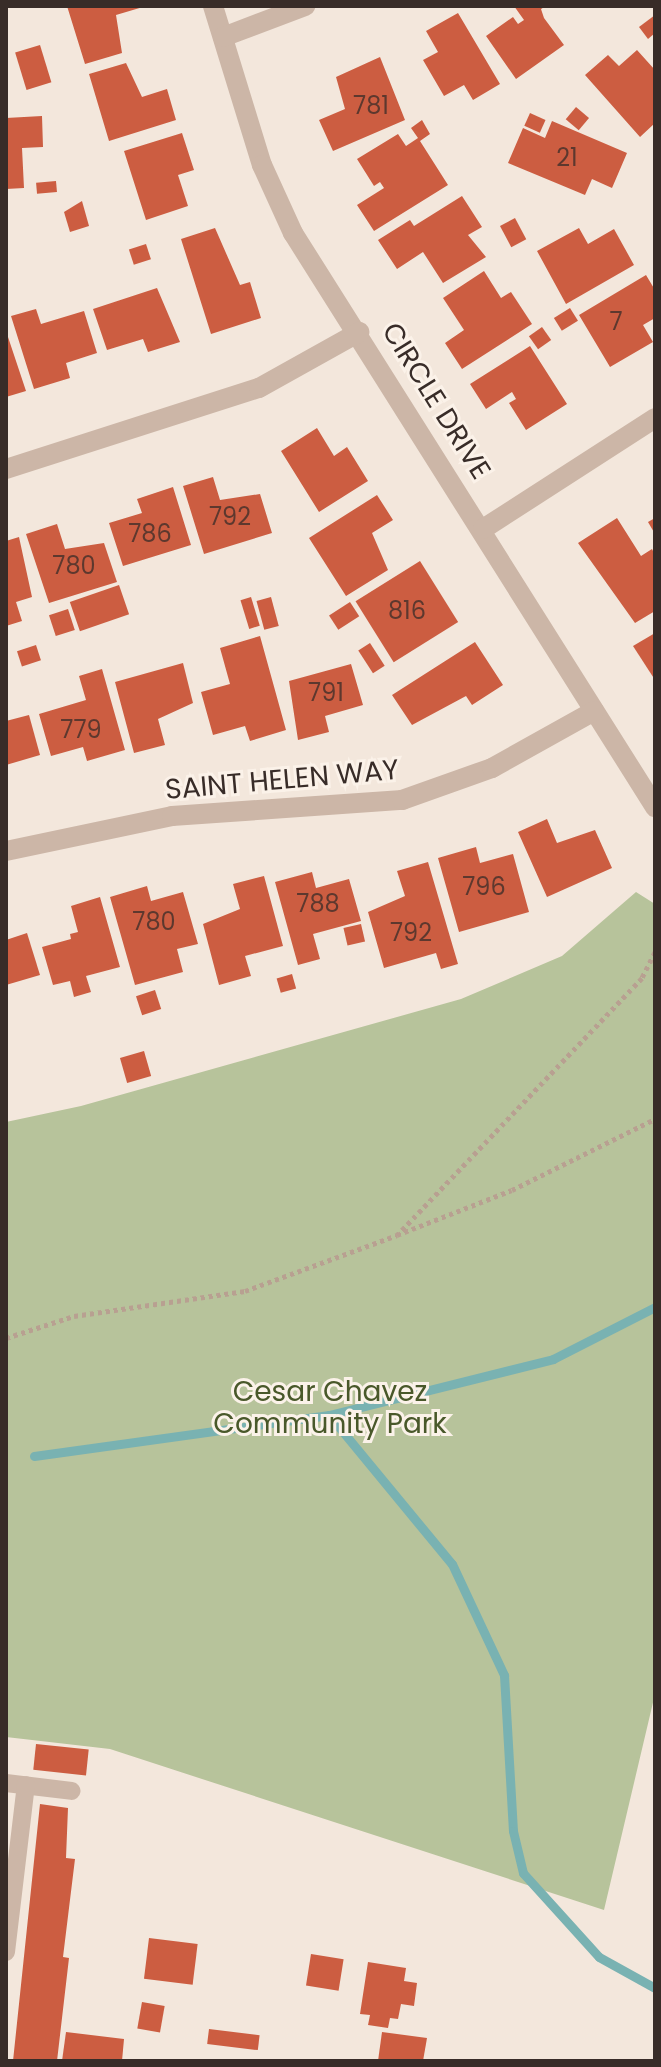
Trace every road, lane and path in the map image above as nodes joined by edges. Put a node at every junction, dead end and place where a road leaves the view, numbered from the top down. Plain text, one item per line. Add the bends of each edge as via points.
1 (213, 6) edge
2 (305, 6) edge
3 (223, 37) junction
4 (359, 332) junction
5 (655, 418) edge
6 (6, 469) edge
7 (483, 529) junction
8 (594, 711) junction
9 (655, 807) edge
10 (6, 851) edge
11 (655, 952) edge
12 (655, 1119) edge
13 (397, 1235) junction
14 (6, 1338) edge
15 (6, 1783) edge
16 (26, 1785) junction
17 (72, 1791) dead end
18 (6, 1952) edge

1 - 3 street, CIRCLE DRIVE
2 - 3 street
3 - 4 street, CIRCLE DRIVE via 277,201
4 - 6 street via 259,388
4 - 7 street, CIRCLE DRIVE
5 - 7 street
7 - 8 street, CIRCLE DRIVE
8 - 9 street, CIRCLE DRIVE
8 - 10 street, SAINT HELEN WAY via 492,768 402,800 172,816
11 - 13 path via 642,978
12 - 13 path via 512,1190
13 - 14 path via 245,1291 74,1316
15 - 16 lane
16 - 17 lane
16 - 18 lane

